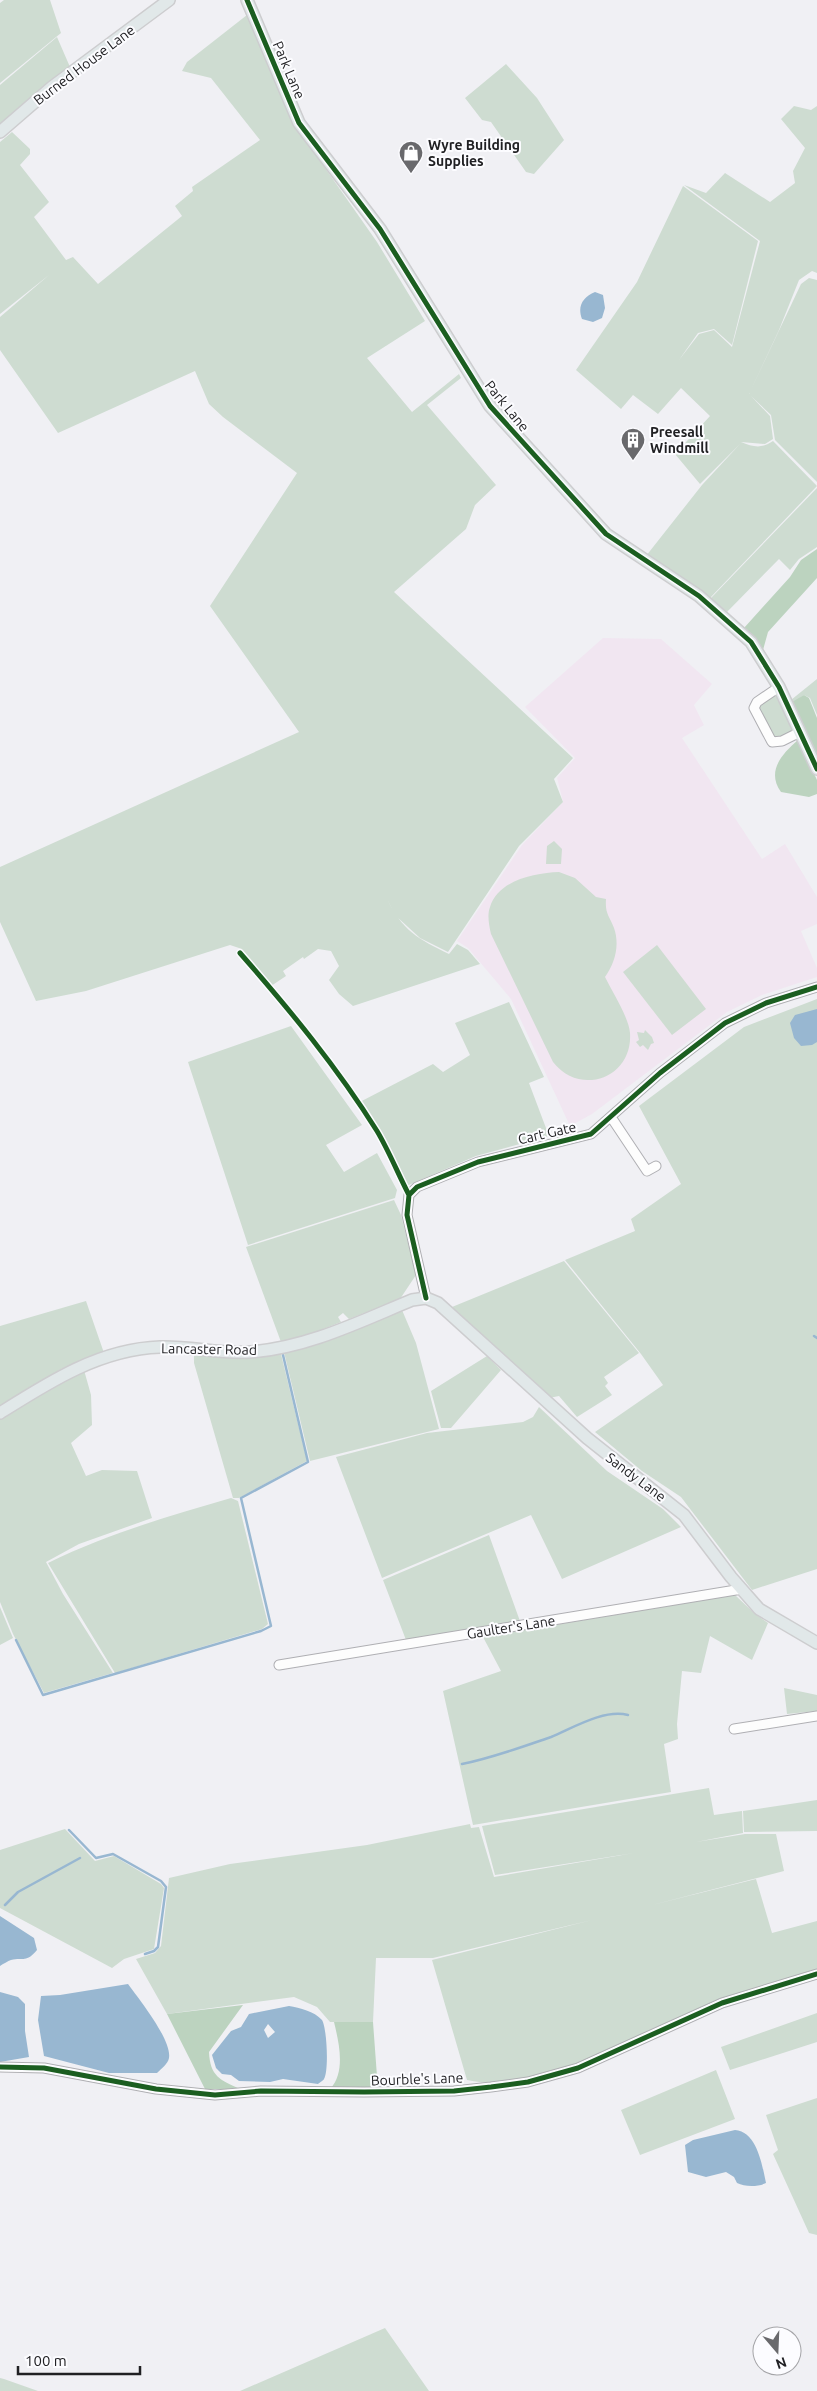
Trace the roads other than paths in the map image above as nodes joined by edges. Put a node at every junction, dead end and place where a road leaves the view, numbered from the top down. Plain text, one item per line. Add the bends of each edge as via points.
1 (169, 0) edge
2 (247, 0) edge
3 (0, 132) edge
4 (779, 687) junction
5 (800, 732) junction
6 (817, 769) edge
7 (817, 987) edge
8 (611, 1116) junction
9 (656, 1166) dead end
10 (426, 1298) junction
11 (0, 1413) edge
12 (742, 1590) junction
13 (817, 1643) edge
14 (279, 1665) dead end
15 (817, 1716) edge
16 (734, 1729) dead end
17 (817, 1974) edge
18 (0, 2068) edge

1 - 3 main road, Burned House Lane via 52,87
2 - 4 main road, Park Lane via 299,123 380,229 490,406 606,534 699,596 751,642
4 - 5 main road, Park Lane
4 - 5 street via 757,702 754,708 772,742 782,742
5 - 6 main road, Park Lane
7 - 8 street, Cart Gate via 766,1002 725,1024 703,1038
8 - 9 street via 647,1171
8 - 10 street, Cart Gate via 592,1134 478,1162 417,1187 409,1195 407,1215
10 - 11 main road, Lancaster Road via 412,1300 316,1338 282,1347 251,1352 184,1347 129,1352 93,1362 56,1378
10 - 12 main road, Sandy Lane via 438,1303 599,1449 684,1515
12 - 13 main road, Sandy Lane via 773,1619
12 - 14 street, Gaulter's Lane
15 - 16 street
17 - 18 street, Bourble's Lane via 722,2003 578,2068 528,2082 491,2087 454,2091 261,2091 215,2095 156,2089 44,2068

